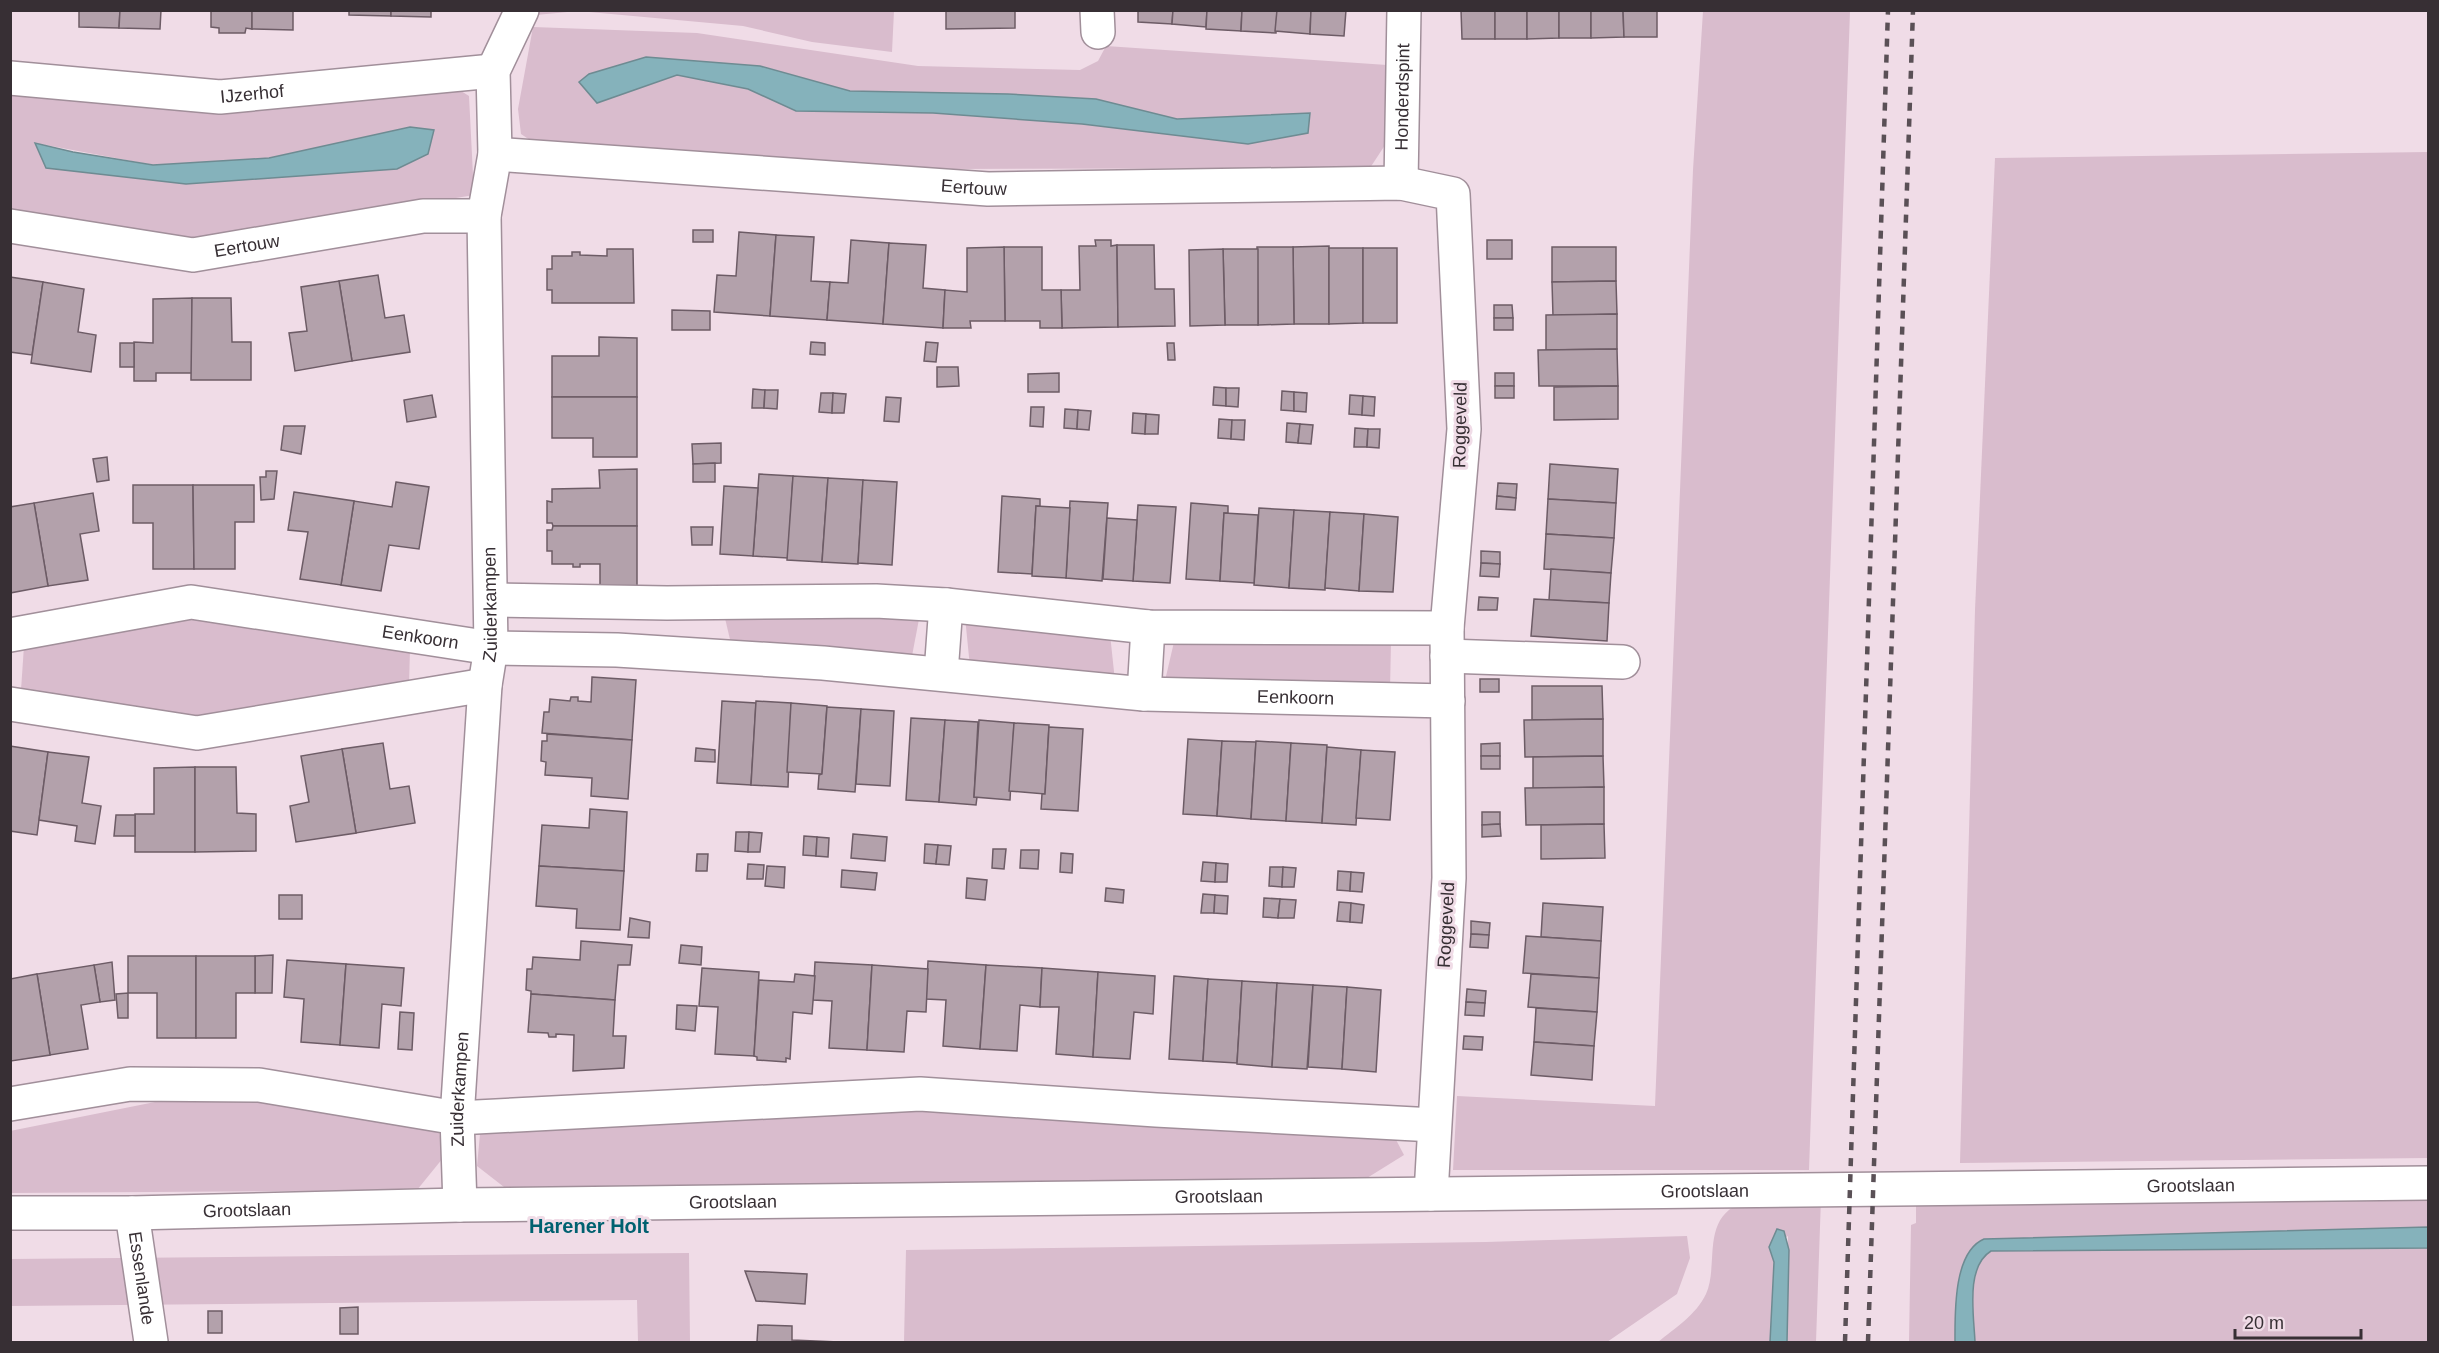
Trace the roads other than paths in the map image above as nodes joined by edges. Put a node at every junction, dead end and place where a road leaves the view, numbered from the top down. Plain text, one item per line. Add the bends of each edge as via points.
1 (522, 10) edge
2 (1404, 10) edge
3 (493, 71) junction
4 (10, 78) edge
5 (495, 154) junction
6 (1401, 183) junction
7 (1453, 194) joint
8 (484, 216) junction
9 (10, 226) edge
10 (492, 600) junction
11 (946, 605) junction
12 (1148, 627) junction
13 (10, 635) edge
14 (1447, 642) junction
15 (491, 648) junction
16 (1623, 662) dead end
17 (941, 673) junction
18 (485, 686) junction
19 (1144, 694) junction
20 (1448, 701) junction
21 (10, 704) edge
22 (10, 1104) edge
23 (457, 1118) junction
24 (1434, 1125) junction
25 (2428, 1183) edge
26 (1431, 1194) junction
27 (460, 1205) junction
28 (10, 1213) edge
29 (132, 1213) junction
30 (151, 1342) edge

1 - 3 street, Zuiderkampen
2 - 6 street, Honderdspint
3 - 4 street, IJzerhof via 220,98
3 - 5 street, Zuiderkampen
5 - 6 street, Eertouw via 988,189
5 - 8 street, Zuiderkampen
6 - 7 street, Eertouw
7 - 14 street, Roggeveld via 1464,429
8 - 9 street, Eertouw via 423,216 193,255
8 - 10 street, Zuiderkampen
10 - 11 street via 876,601
10 - 15 street, Zuiderkampen
11 - 12 street
11 - 17 street
12 - 14 street
12 - 19 street
13 - 15 street, Eenkoorn via 191,602
14 - 16 street
14 - 20 street, Roggeveld
15 - 17 street, Eenkoorn via 616,650
15 - 18 street, Zuiderkampen
17 - 19 street, Eenkoorn
18 - 21 street via 197,733
18 - 23 street, Zuiderkampen
19 - 20 street, Eenkoorn
20 - 24 street, Roggeveld via 1449,878
22 - 23 street via 130,1084 259,1084
23 - 24 street via 920,1094
23 - 27 street, Zuiderkampen
24 - 26 street, Roggeveld
25 - 26 street, Grootslaan
26 - 27 street, Grootslaan
27 - 29 street, Grootslaan
28 - 29 street, Grootslaan
29 - 30 street, Essenlande

